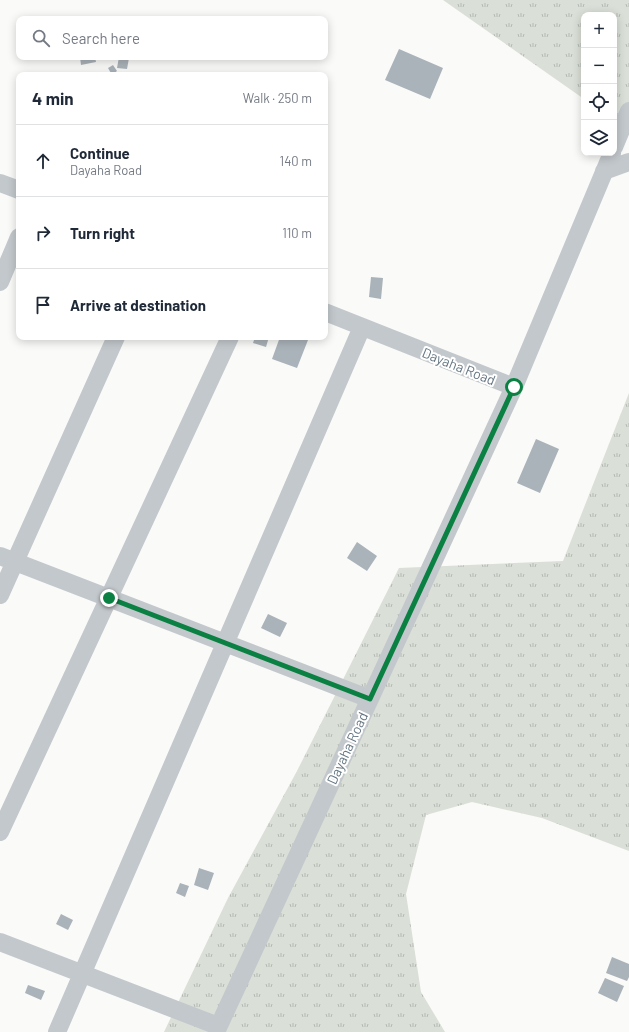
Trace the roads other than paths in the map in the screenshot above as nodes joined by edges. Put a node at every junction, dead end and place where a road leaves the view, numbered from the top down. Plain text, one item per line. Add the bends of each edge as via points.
1 (629, 111) edge
2 (617, 140) edge
3 (611, 156) edge
4 (629, 162) edge
5 (604, 171) junction
6 (0, 183) edge
7 (16, 189) edge
8 (16, 244) edge
9 (0, 282) edge
10 (328, 313) edge
11 (362, 327) junction
12 (115, 340) edge
13 (229, 340) edge
14 (514, 387) junction
15 (8, 558) edge
16 (0, 595) edge
17 (109, 598) junction
18 (225, 643) junction
19 (370, 699) junction
20 (0, 832) edge
21 (0, 942) edge
22 (217, 1029) edge
23 (57, 1032) edge

1 - 2 street
3 - 5 street
4 - 5 street
5 - 14 street
6 - 7 street
8 - 9 street
10 - 11 street, Dayaha Road
11 - 14 street, Dayaha Road
11 - 18 street
12 - 15 street
13 - 17 street
14 - 19 street, Dayaha Road
15 - 16 street
15 - 17 street
17 - 18 street
17 - 20 street
18 - 19 street
18 - 23 street
19 - 22 street, Dayaha Road
21 - 22 street

